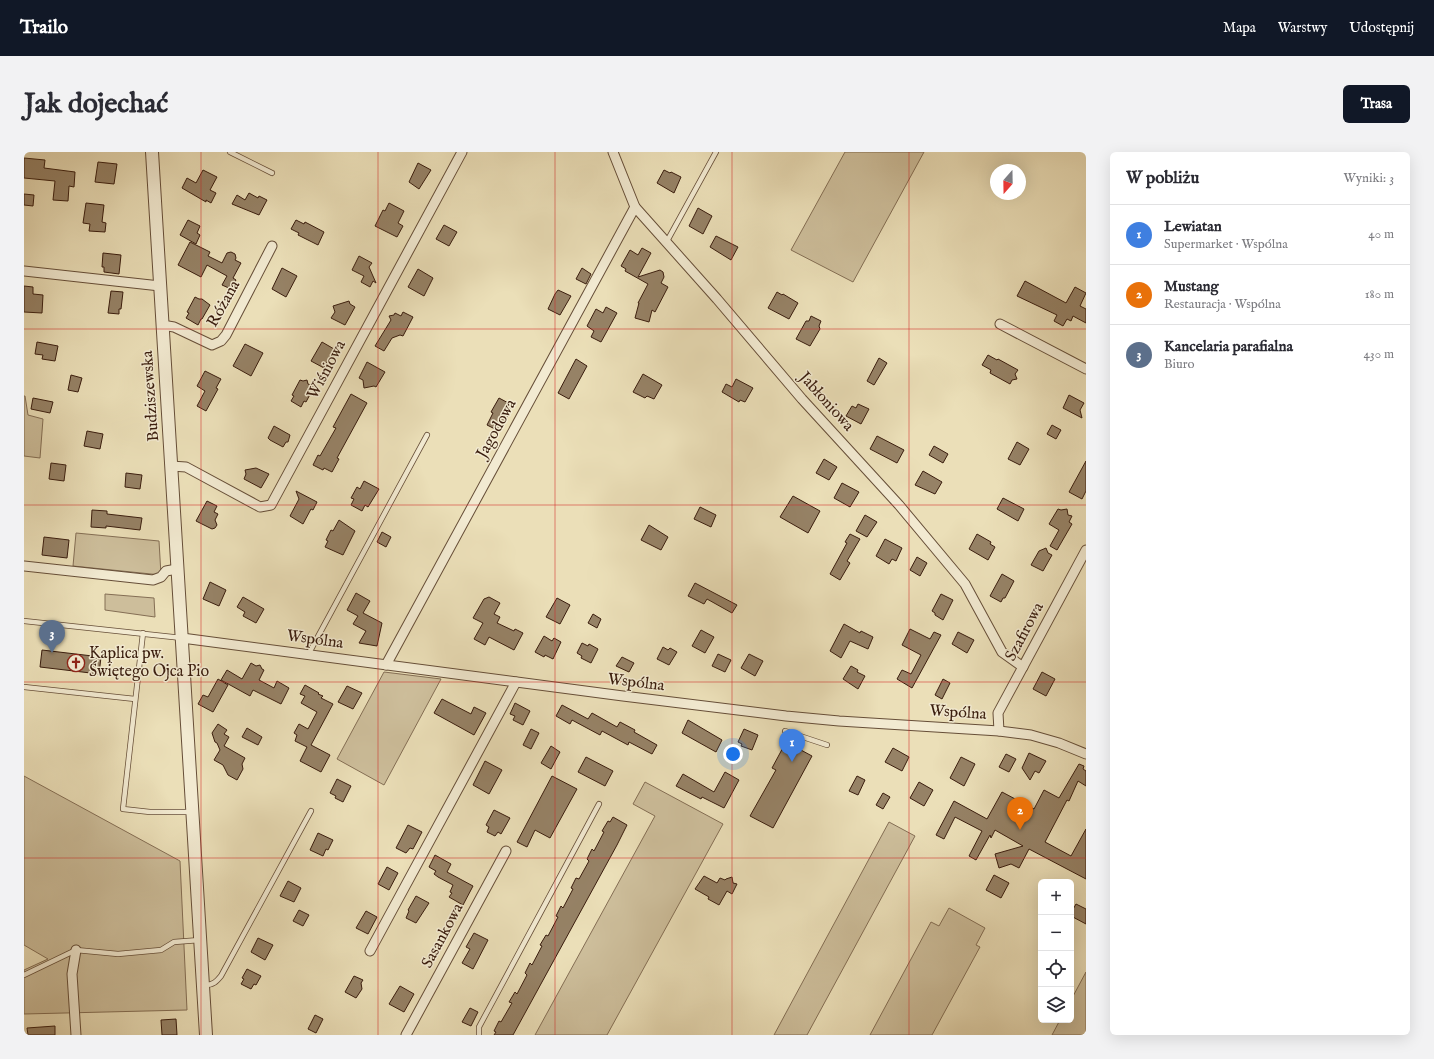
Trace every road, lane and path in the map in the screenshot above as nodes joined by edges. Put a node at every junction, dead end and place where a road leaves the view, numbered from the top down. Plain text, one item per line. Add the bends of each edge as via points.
1 (152, 152) edge
2 (230, 152) edge
3 (462, 152) edge
4 (613, 152) edge
5 (716, 152) edge
6 (272, 173) dead end
7 (635, 208) junction
8 (666, 243) junction
9 (272, 246) dead end
10 (24, 271) edge
11 (160, 286) junction
12 (1000, 324) dead end
13 (162, 325) junction
14 (1086, 369) edge
15 (427, 435) dead end
16 (171, 466) junction
17 (1086, 552) edge
18 (24, 566) edge
19 (177, 569) junction
20 (24, 621) edge
21 (143, 633) junction
22 (182, 638) junction
23 (308, 655) junction
24 (386, 665) junction
25 (1023, 667) junction
26 (516, 682) junction
27 (24, 688) edge
28 (135, 699) junction
29 (785, 731) dead end
30 (999, 731) junction
31 (827, 745) dead end
32 (1086, 754) edge
33 (599, 804) dead end
34 (311, 810) dead end
35 (192, 812) junction
36 (506, 851) dead end
37 (200, 940) junction
38 (76, 950) junction
39 (370, 951) dead end
40 (24, 975) edge
41 (203, 985) junction
42 (76, 1035) edge
43 (206, 1035) edge
44 (406, 1035) edge
45 (479, 1035) edge

1 - 11 street, Budziszewska
2 - 6 lane
3 - 16 street, Wiśniowa via 271,505 260,507 186,467
4 - 7 street, Jabłoniowa
5 - 8 lane
7 - 8 street, Jabłoniowa
7 - 24 street, Jagodowa
8 - 25 street, Jabłoniowa via 802,399 899,505 965,584 1002,652
9 - 13 street, Różana via 221,341 212,345 174,327
10 - 11 street
11 - 13 street, Budziszewska
12 - 14 street
13 - 16 street, Budziszewska
15 - 23 lane
16 - 19 street, Budziszewska
17 - 25 street, Szafirowa
18 - 19 street via 153,580 166,571
19 - 22 street, Budziszewska
20 - 21 lane
21 - 22 lane
21 - 28 lane
22 - 23 street, Wspólna
22 - 35 street, Budziszewska
23 - 24 street, Wspólna
24 - 26 street, Wspólna
25 - 30 street, Szafirowa via 998,713
26 - 30 street, Wspólna via 809,718
26 - 39 street
27 - 28 lane
28 - 35 lane via 123,809
29 - 31 lane
30 - 32 street, Wspólna via 1031,735
33 - 45 lane via 479,1027
34 - 41 lane via 221,976 217,982
35 - 37 street, Budziszewska
36 - 44 street, Sasankowa
37 - 38 lane via 174,942 161,950 118,954
37 - 41 street, Budziszewska
38 - 40 lane
38 - 42 street via 72,974
41 - 43 street, Budziszewska

